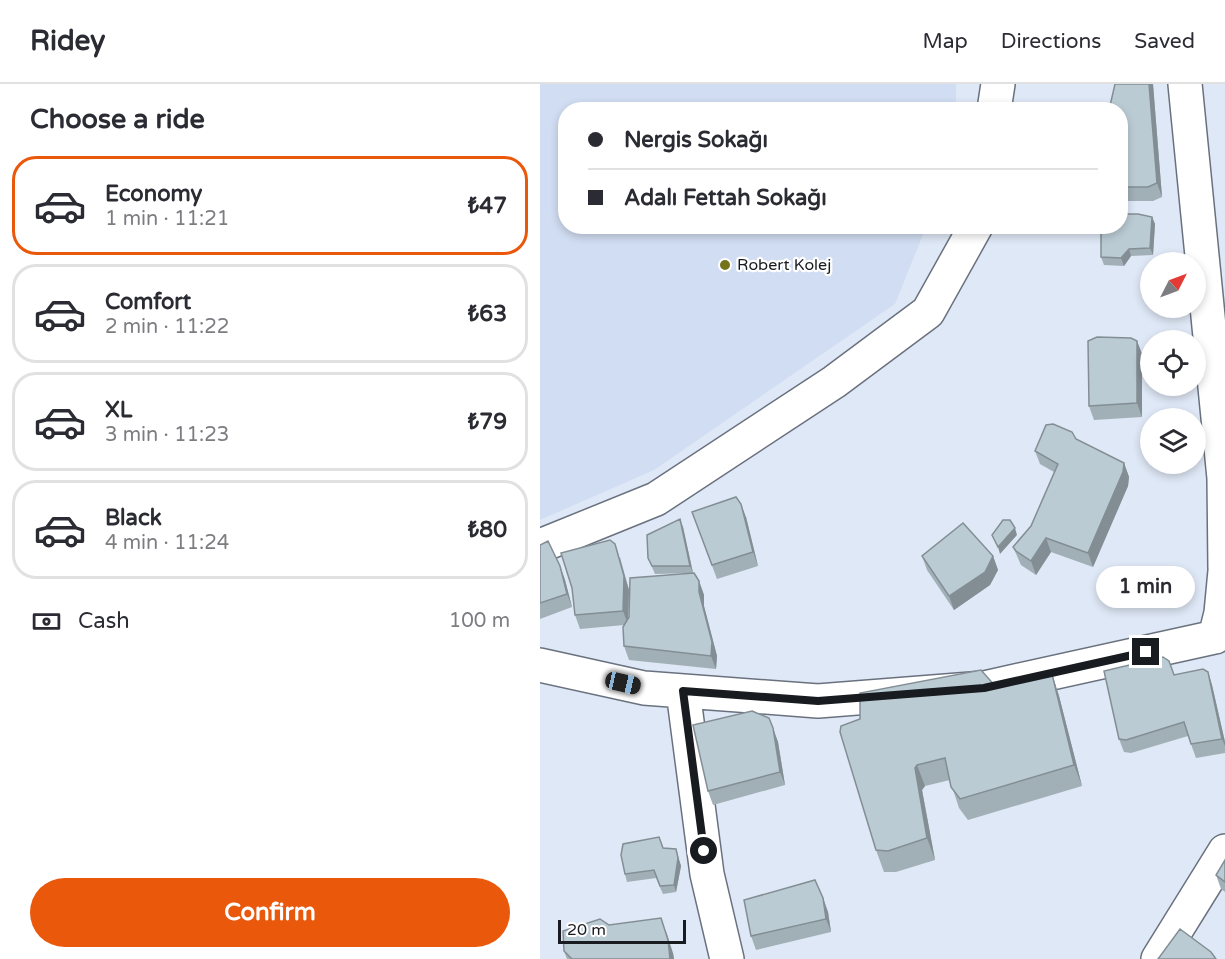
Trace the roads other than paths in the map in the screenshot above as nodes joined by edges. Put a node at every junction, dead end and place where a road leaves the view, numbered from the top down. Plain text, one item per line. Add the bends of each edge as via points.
1 (998, 84) edge
2 (1185, 84) edge
3 (995, 102) edge
4 (972, 234) edge
5 (540, 546) edge
6 (1225, 569) edge
7 (1220, 640) edge
8 (540, 665) edge
9 (683, 691) junction
10 (1225, 851) edge
11 (726, 959) edge
12 (1158, 959) edge

1 - 3 street
2 - 6 street via 1224,478
4 - 5 street via 928,312 834,382 656,499
6 - 7 street
7 - 9 street via 984,688 818,701
8 - 9 street via 644,688
9 - 11 street via 708,874
10 - 12 street

